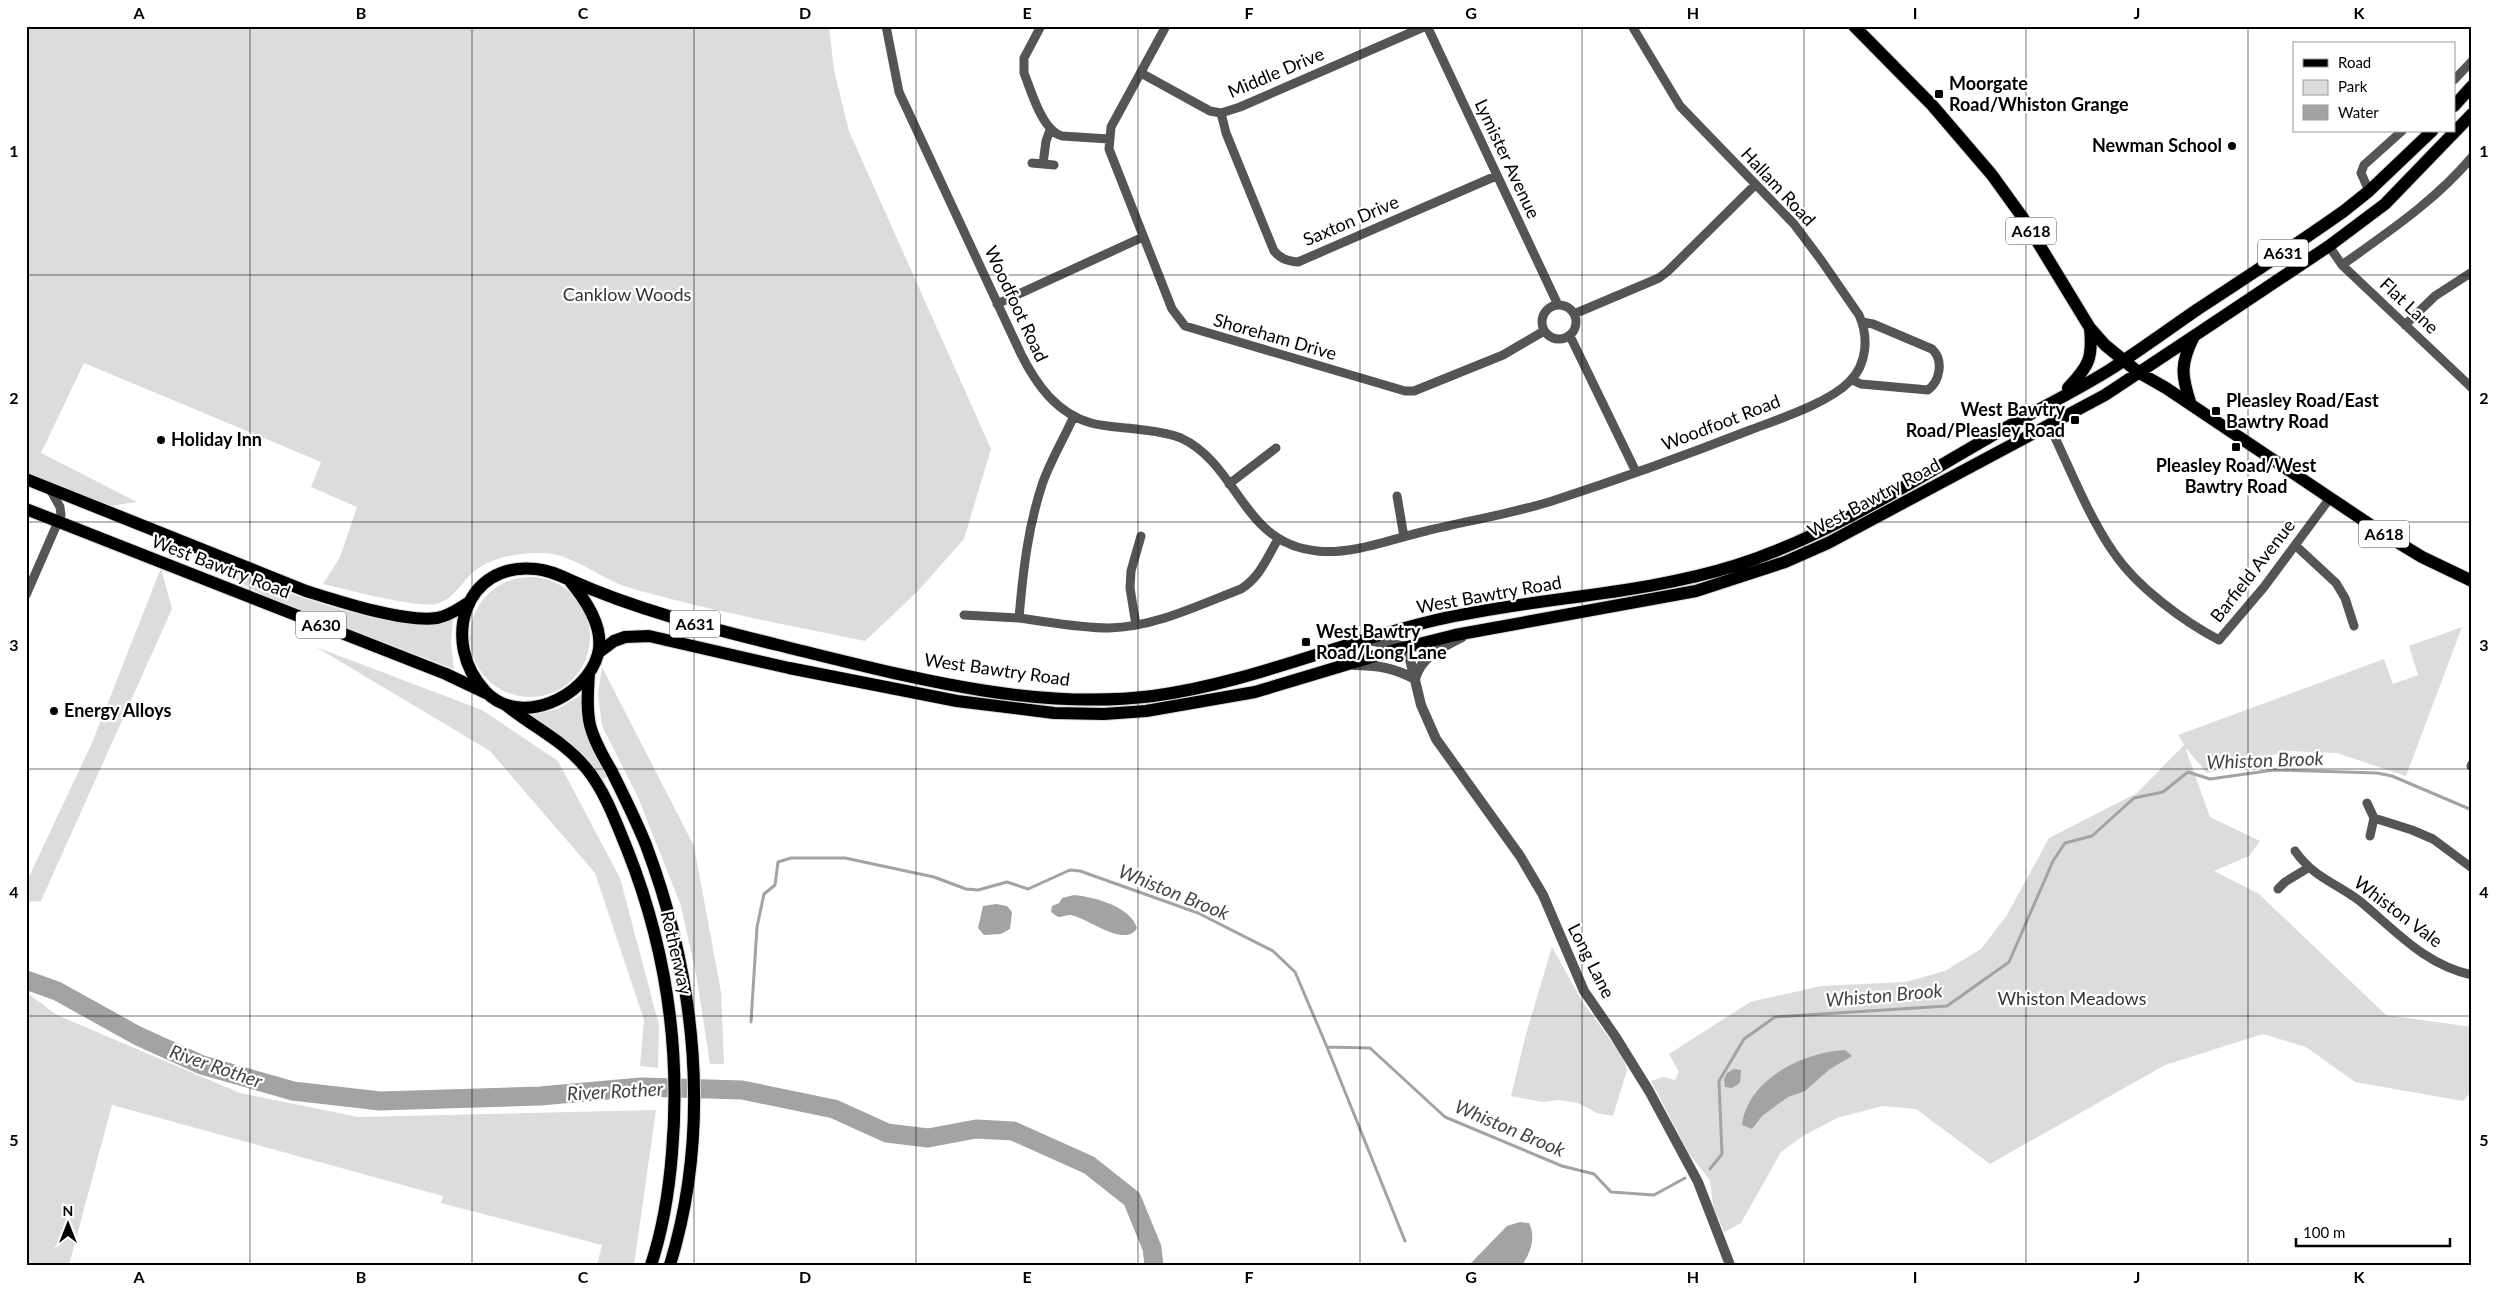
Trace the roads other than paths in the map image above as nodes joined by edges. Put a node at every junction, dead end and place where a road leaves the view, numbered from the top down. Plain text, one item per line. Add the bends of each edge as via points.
1 (886, 26) edge
2 (1041, 26) edge
3 (1166, 26) edge
4 (1426, 26) edge
5 (1632, 26) edge
6 (1854, 26) edge
7 (2472, 61) edge
8 (1141, 73) junction
9 (2456, 78) edge
10 (2472, 86) edge
11 (2456, 104) edge
12 (1221, 112) junction
13 (2472, 114) edge
14 (1050, 130) junction
15 (2456, 131) edge
16 (2401, 132) edge
17 (2431, 132) edge
18 (2455, 132) edge
19 (1109, 139) junction
20 (2472, 158) edge
21 (1032, 163) dead end
22 (1044, 164) junction
23 (1054, 165) dead end
24 (1496, 176) junction
25 (1755, 185) junction
26 (2369, 191) junction
27 (1143, 237) junction
28 (2329, 246) junction
29 (2342, 265) junction
30 (2472, 272) edge
31 (997, 304) junction
32 (1558, 305) junction
33 (1574, 314) junction
34 (1862, 322) junction
35 (2405, 325) junction
36 (2090, 328) junction
37 (1544, 330) junction
38 (1570, 336) junction
39 (2194, 336) junction
40 (2124, 360) junction
41 (2138, 372) junction
42 (1852, 380) junction
43 (2472, 388) edge
44 (2059, 397) junction
45 (2191, 405) junction
46 (1074, 416) junction
47 (2048, 424) junction
48 (1276, 448) dead end
49 (1636, 472) junction
50 (26, 479) edge
51 (1229, 484) junction
52 (50, 489) junction
53 (1397, 496) dead end
54 (2330, 498) junction
55 (26, 509) edge
56 (59, 523) junction
57 (1141, 536) dead end
58 (1404, 536) junction
59 (1278, 539) junction
60 (2295, 546) junction
61 (569, 580) junction
62 (2472, 581) edge
63 (26, 595) edge
64 (468, 603) junction
65 (964, 615) dead end
66 (1019, 618) junction
67 (1136, 625) junction
68 (704, 626) junction
69 (2354, 626) dead end
70 (1471, 632) junction
71 (1352, 642) junction
72 (1407, 647) junction
73 (598, 653) junction
74 (726, 653) junction
75 (1346, 665) junction
76 (589, 670) junction
77 (1414, 679) junction
78 (486, 693) junction
79 (502, 702) junction
80 (2367, 803) dead end
81 (2374, 818) junction
82 (2370, 836) dead end
83 (2295, 851) dead end
84 (2308, 868) junction
85 (2472, 868) edge
86 (2278, 890) dead end
87 (2472, 975) edge
88 (651, 1265) edge
89 (670, 1265) edge
90 (1730, 1265) edge

1 - 31 street, Woodfoot Road via 899,92
2 - 14 street via 1023,65
3 - 8 street
4 - 12 street, Middle Drive via 1240,107
4 - 24 street, Lymister Avenue
5 - 25 street, Hallam Road via 1680,106
6 - 36 main road, A618 via 1938,112 1992,175 2023,218
7 - 9 street
8 - 12 street, Middle Drive via 1210,111
8 - 19 street via 1111,127
10 - 11 main road
12 - 24 street, Saxton Drive via 1226,133 1274,251 1289,261 1298,262
13 - 15 main road, A631
14 - 19 street via 1062,136
14 - 22 street
16 - 26 street via 2364,165 2361,173
17 - 26 main road, A631
18 - 28 main road, A631 via 2385,204
19 - 27 street, Shoreham Drive via 1111,157
20 - 29 street via 2411,216
21 - 22 street
22 - 23 street
24 - 32 street, Lymister Avenue
25 - 33 street via 1659,278
25 - 34 street, Hallam Road via 1794,224
26 - 40 main road, A631 via 2313,233
27 - 31 street
27 - 37 street, Shoreham Drive via 1172,309 1185,326 1405,391 1414,391 1503,354
28 - 29 street, Flat Lane
28 - 39 main road, A631
29 - 35 street, Flat Lane
30 - 35 street via 2435,296
31 - 46 street, Woodfoot Road via 1032,376 1052,400
32 - 33 street via 1567,307
32 - 37 street via 1544,314
33 - 38 street via 1576,326
34 - 42 street, Hallam Road via 1865,351
34 - 42 street via 1932,349 1941,362 1934,385 1928,390 1861,384
35 - 43 street, Flat Lane
36 - 40 main road, A618 via 2105,346
36 - 44 main road via 2090,360 2080,376
37 - 38 street via 1556,339
38 - 49 street
39 - 41 main road, A631
39 - 45 main road via 2183,362 2182,375
40 - 41 main road, A618
40 - 44 main road, West Bawtry Road / A631
41 - 45 main road, A618
41 - 47 main road, West Bawtry Road / A631 via 2105,394
42 - 49 street, Woodfoot Road via 1832,394 1789,415
44 - 71 main road, West Bawtry Road / A631 via 1856,515 1734,566 1640,587 1451,617
45 - 54 main road, A618
46 - 51 street, Woodfoot Road via 1091,423 1169,434 1182,439 1202,452
46 - 66 street via 1044,480 1034,512 1026,550
47 - 60 street, Barfield Avenue via 2115,555 2163,602 2219,640
47 - 70 main road, West Bawtry Road / A631 via 1828,543 1785,562 1696,591
48 - 51 street
49 - 58 street, Woodfoot Road via 1547,502
50 - 52 main road, West Bawtry Road / A630
51 - 59 street, Woodfoot Road via 1248,512
52 - 56 street via 60,506
52 - 64 main road, West Bawtry Road / A630 via 338,601 428,619 451,614
53 - 58 street
54 - 60 street, Barfield Avenue
54 - 62 main road, A618 via 2422,557
55 - 56 main road, West Bawtry Road / A630
56 - 63 street
56 - 78 main road, West Bawtry Road / A630 via 446,674
57 - 67 street via 1131,571 1130,588
58 - 59 street, Woodfoot Road via 1336,552 1294,547
59 - 67 street via 1259,574 1241,589
60 - 69 street via 2336,583 2345,598
61 - 64 main road via 537,569 512,570 489,580
61 - 68 main road, West Bawtry Road / A631 via 604,596
61 - 73 main road via 594,618
64 - 78 main road via 461,620 464,658
65 - 66 street
66 - 67 street via 1088,627
68 - 71 main road, West Bawtry Road / A631 via 854,664 950,684 1029,696 1098,700 1196,689
68 - 74 main road, West Bawtry Road / A631 via 722,643
70 - 72 main road, West Bawtry Road / A631
70 - 77 street, A631 via 1434,652
71 - 72 street, A631 via 1378,640
72 - 75 main road, West Bawtry Road / A631
72 - 77 street, Long Lane
73 - 74 main road, West Bawtry Road / A631 via 614,641 636,636
73 - 76 main road
74 - 75 main road, West Bawtry Road / A631 via 957,701 1054,713 1104,714 1214,701
75 - 77 street via 1380,665
76 - 79 main road via 570,694 551,703 527,707
76 - 89 main road, Rotherway via 591,728 645,844 671,920 686,986 694,1108 685,1198
77 - 90 street, Long Lane via 1421,706 1436,739 1520,856 1543,895 1584,991 1615,1036 1676,1140 1698,1182
78 - 79 main road
79 - 88 main road, Rotherway via 563,744 588,770 642,886 658,944 672,1021 676,1107 670,1180
80 - 81 street
81 - 82 street
81 - 85 street via 2433,839
83 - 84 street, Whiston Vale
84 - 86 street
84 - 87 street, Whiston Vale via 2360,902 2425,956

